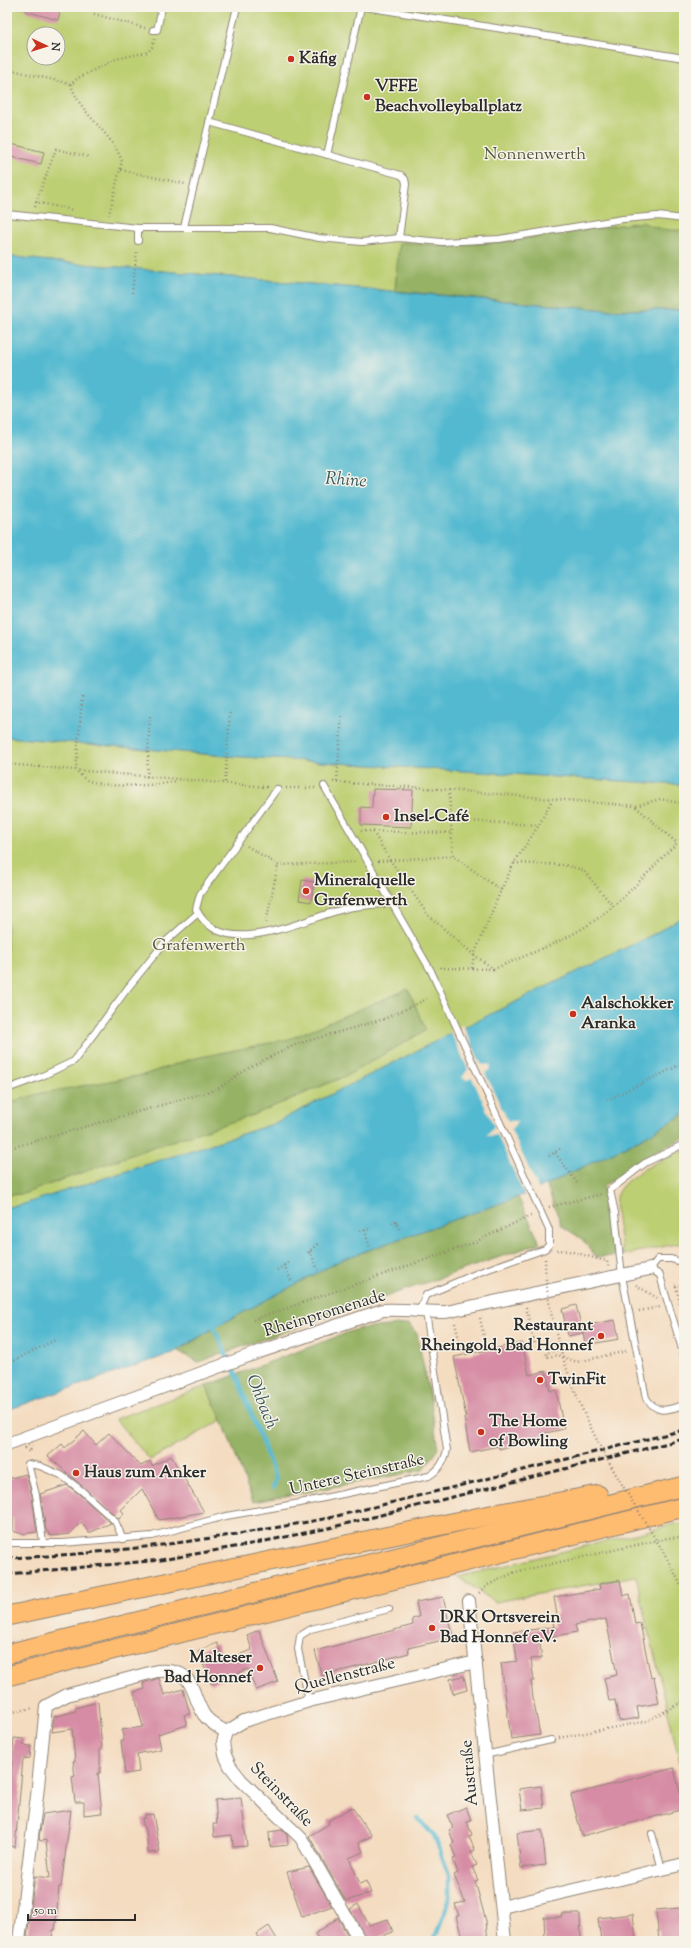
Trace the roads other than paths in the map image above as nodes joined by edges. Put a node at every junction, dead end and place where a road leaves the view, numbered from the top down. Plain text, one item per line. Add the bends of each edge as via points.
1 (162, 7) edge
2 (237, 7) edge
3 (361, 7) edge
4 (366, 7) edge
5 (155, 30) road end
6 (684, 58) edge
7 (209, 122) junction
8 (327, 155) junction
9 (7, 214) edge
10 (684, 219) edge
11 (184, 227) junction
12 (138, 228) junction
13 (399, 238) junction
14 (138, 241) dead end
15 (324, 786) road end
16 (277, 788) road end
17 (393, 903) junction
18 (198, 913) junction
19 (7, 1089) edge
20 (684, 1144) edge
21 (684, 1263) edge
22 (650, 1269) junction
23 (617, 1277) junction
24 (422, 1312) junction
25 (684, 1357) edge
26 (684, 1405) edge
27 (7, 1444) edge
28 (679, 1488) edge
29 (684, 1507) edge
30 (123, 1539) junction
31 (43, 1542) junction
32 (7, 1543) edge
33 (469, 1601) road end
34 (389, 1609) dead end
35 (7, 1616) edge
36 (7, 1654) edge
37 (476, 1662) junction
38 (7, 1676) edge
39 (309, 1701) junction
40 (226, 1732) junction
41 (551, 1740) road end
42 (486, 1755) junction
43 (652, 1834) dead end
44 (684, 1864) edge
45 (662, 1869) junction
46 (502, 1907) junction
47 (18, 1941) edge
48 (360, 1941) edge
49 (505, 1941) edge

1 - 5 lane
2 - 7 lane
3 - 8 lane
4 - 6 lane
7 - 8 lane
7 - 11 lane
8 - 13 lane via 401,175 405,179
9 - 12 lane
10 - 13 lane via 658,216 499,238 442,242
11 - 12 lane
11 - 13 lane via 270,228 319,238 362,242
12 - 14 lane
15 - 17 lane
16 - 18 lane via 200,894 196,909
17 - 18 lane via 345,909 249,936 226,935 212,929
17 - 24 lane, bridge via 430,970 549,1230 549,1245 545,1249 426,1295
18 - 19 lane via 165,942 74,1061
20 - 23 lane via 645,1163 610,1190
21 - 22 lane, Rheinpromenade via 658,1259
22 - 23 street, Rheinpromenade
22 - 25 lane via 660,1275
23 - 24 street, Rheinpromenade via 452,1310
23 - 26 lane via 631,1313 646,1398 651,1406 663,1411
24 - 27 street, Rheinpromenade via 383,1310
24 - 30 lane, Untere Steinstraße via 447,1450 445,1460 438,1471 429,1476 226,1516 152,1536
28 - 35 highway via 642,1487 485,1516
28 - 36 highway
29 - 38 highway
30 - 31 lane, Untere Steinstraße
30 - 31 lane via 115,1522 82,1491 61,1475 28,1464 36,1495
31 - 32 lane, Untere Steinstraße
33 - 37 street, Austraße
34 - 39 lane via 311,1629 300,1636 298,1649
37 - 39 street, Quellenstraße
37 - 42 street, Austraße
39 - 40 street, Quellenstraße via 244,1721
40 - 47 street via 212,1724 204,1714 191,1682 182,1673 170,1670 157,1671 67,1695 46,1706
40 - 48 street, Steinstraße via 223,1742 230,1766 301,1838
41 - 42 lane
42 - 46 street, Austraße
43 - 45 lane
44 - 45 street
45 - 46 street
46 - 49 street, Austraße

